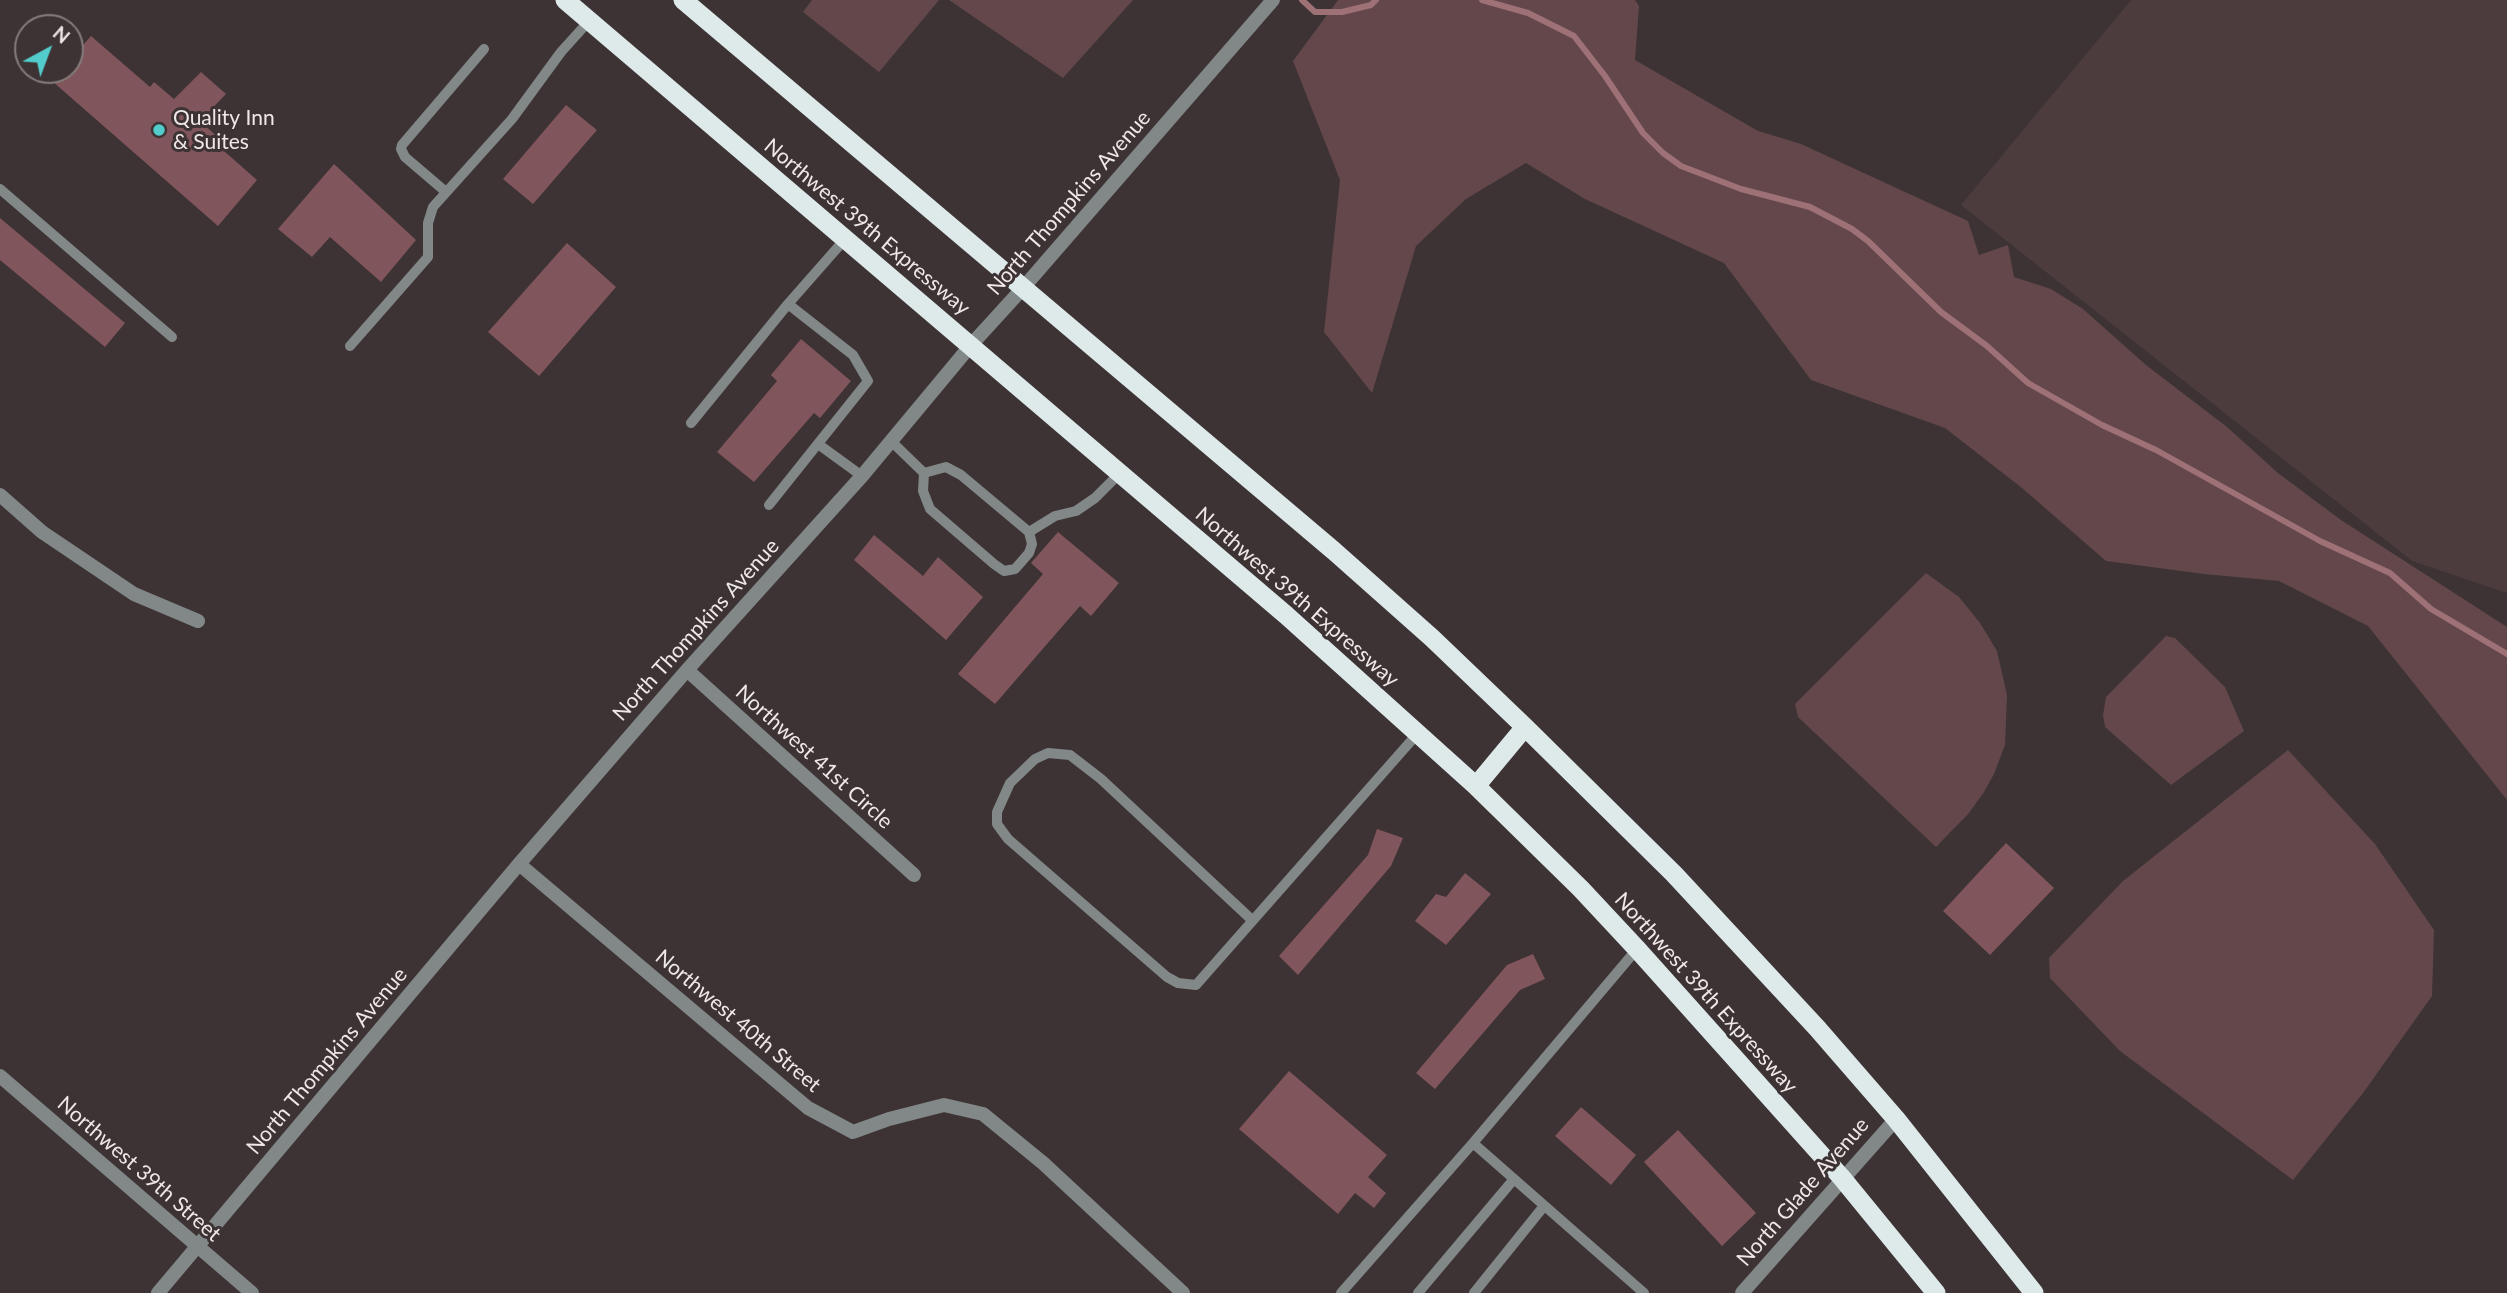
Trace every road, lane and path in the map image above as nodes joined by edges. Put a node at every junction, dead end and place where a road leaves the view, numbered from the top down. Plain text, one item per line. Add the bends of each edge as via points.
1 (565, 0) edge
2 (683, 0) edge
3 (1273, 0) edge
4 (589, 21) junction
5 (484, 49) dead end
6 (0, 189) edge
7 (446, 192) junction
8 (846, 238) junction
9 (1023, 288) junction
10 (789, 304) junction
11 (172, 337) dead end
12 (971, 345) junction
13 (350, 346) dead end
14 (691, 423) dead end
15 (891, 441) junction
16 (818, 444) junction
17 (923, 473) junction
18 (1121, 473) junction
19 (862, 476) junction
20 (0, 495) edge
21 (769, 505) dead end
22 (1029, 532) junction
23 (198, 621) dead end
24 (687, 670) junction
25 (1525, 727) junction
26 (1418, 733) junction
27 (1476, 786) junction
28 (519, 864) junction
29 (914, 875) dead end
30 (1252, 920) junction
31 (1637, 948) junction
32 (0, 1076) edge
33 (1896, 1119) junction
34 (1473, 1143) junction
35 (1842, 1178) junction
36 (1514, 1179) junction
37 (1545, 1206) junction
38 (198, 1247) junction
39 (158, 1293) edge
40 (252, 1293) edge
41 (1183, 1293) edge
42 (1341, 1293) edge
43 (1418, 1293) edge
44 (1474, 1293) edge
45 (1644, 1293) edge
46 (1742, 1293) edge
47 (1936, 1293) edge
48 (2034, 1293) edge

1 - 4 highway, Northwest 39th Expressway
2 - 9 highway
3 - 9 street, North Thompkins Avenue
4 - 7 lane via 512,119
4 - 8 highway, Northwest 39th Expressway
5 - 7 lane via 402,145 405,157
6 - 11 lane
7 - 13 lane via 429,214 428,257
8 - 10 lane
8 - 12 highway, Northwest 39th Expressway
9 - 12 street, North Thompkins Avenue
9 - 25 highway via 1334,551
10 - 14 lane
10 - 16 lane via 853,355 868,381
12 - 15 street, North Thompkins Avenue
12 - 18 highway, Northwest 39th Expressway
15 - 17 lane
15 - 19 street, North Thompkins Avenue
16 - 19 lane
16 - 21 lane
17 - 22 lane via 946,467 961,475
17 - 22 lane via 930,509 1004,571 1014,569 1030,553
18 - 22 lane via 1076,511 1055,516
18 - 26 highway, Northwest 39th Expressway
19 - 24 street, North Thompkins Avenue
20 - 23 street via 42,532 134,594
24 - 28 street, North Thompkins Avenue
24 - 29 street, Northwest 41st Circle
25 - 27 highway
25 - 33 highway via 1726,929
26 - 27 highway, Northwest 39th Expressway
26 - 30 lane
27 - 31 highway, Northwest 39th Expressway
28 - 38 street, North Thompkins Avenue
28 - 41 street, Northwest 40th Street via 808,1108 853,1132 944,1105 983,1114
30 - 30 lane via 1196,985 1167,977 1008,839 997,824 997,812 1010,783 1035,759 1048,753 1070,755
31 - 34 lane
31 - 35 highway, Northwest 39th Expressway
32 - 38 street, Northwest 39th Street
33 - 35 street, North Glade Avenue
33 - 48 highway
34 - 36 lane
34 - 42 lane
35 - 46 street, North Glade Avenue
35 - 47 highway, Northwest 39th Expressway
36 - 37 lane
36 - 43 lane
37 - 44 lane
37 - 45 lane
38 - 39 street, North Thompkins Avenue
38 - 40 street, Northwest 39th Street

